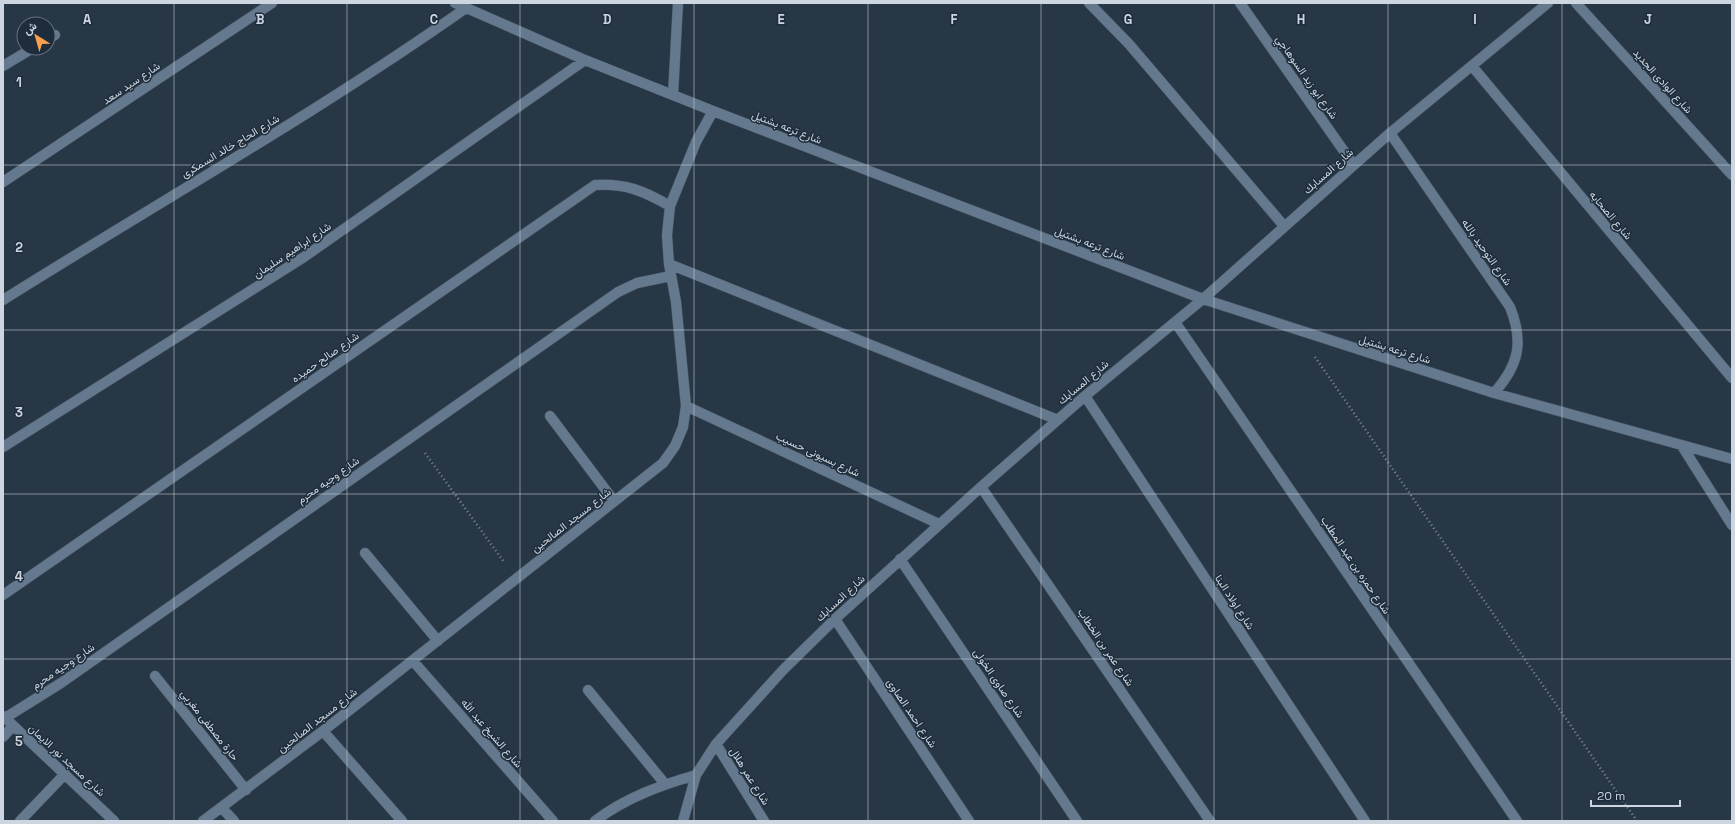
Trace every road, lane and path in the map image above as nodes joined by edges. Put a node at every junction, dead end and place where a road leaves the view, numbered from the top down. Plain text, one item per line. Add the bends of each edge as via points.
1 (272, 3) edge
2 (455, 3) edge
3 (678, 3) edge
4 (1088, 3) edge
5 (1240, 3) edge
6 (1548, 3) edge
7 (1576, 3) edge
8 (466, 8) junction
9 (20, 56) edge
10 (585, 60) junction
11 (3, 66) edge
12 (1472, 66) junction
13 (673, 95) junction
14 (713, 111) junction
15 (1390, 133) junction
16 (1354, 164) junction
17 (1732, 175) edge
18 (3, 182) edge
19 (670, 206) junction
20 (1284, 226) junction
21 (669, 264) junction
22 (671, 276) junction
23 (1203, 299) junction
24 (3, 300) edge
25 (1176, 322) junction
26 (1296, 330) junction
27 (1732, 378) edge
28 (1494, 392) junction
29 (1085, 396) junction
30 (686, 406) junction
31 (550, 416) dead end
32 (1058, 420) junction
33 (412, 436) junction
34 (1682, 446) junction
35 (3, 447) edge
36 (1732, 459) edge
37 (981, 487) junction
38 (614, 502) junction
39 (939, 524) junction
40 (1732, 525) edge
41 (365, 553) dead end
42 (900, 559) junction
43 (517, 578) junction
44 (3, 595) edge
45 (834, 619) junction
46 (438, 641) junction
47 (413, 660) junction
48 (155, 676) dead end
49 (588, 690) dead end
50 (4, 717) edge
51 (13, 726) junction
52 (323, 731) junction
53 (3, 737) edge
54 (716, 744) junction
55 (65, 774) junction
56 (696, 775) junction
57 (665, 784) junction
58 (246, 790) junction
59 (222, 808) junction
60 (20, 821) edge
61 (114, 821) edge
62 (203, 821) edge
63 (234, 821) edge
64 (402, 821) edge
65 (553, 821) edge
66 (595, 821) edge
67 (683, 821) edge
68 (764, 821) edge
69 (969, 821) edge
70 (1077, 821) edge
71 (1210, 821) edge
72 (1365, 821) edge
73 (1517, 821) edge
74 (1637, 821) edge

1 - 18 street, شارع سيد سعد
2 - 8 street, شارع ترعه بشتيل
3 - 13 street
4 - 20 street via 1129,44
5 - 16 street, شارع ابو زيد السوهاجي
6 - 12 street, شارع المسابك
7 - 17 street, شارع الوادى الجديد
8 - 10 street, شارع ترعه بشتيل
8 - 24 street, شارع الحاج خالد السمكرى via 330,99
9 - 11 street
10 - 13 street, شارع ترعه بشتيل
10 - 35 street, شارع ابراهيم سليمان via 304,257
12 - 15 street, شارع المسابك
12 - 27 street, شارع الصحابه
13 - 14 street, شارع ترعه بشتيل
14 - 19 street, شارع مسجد الصالحين via 696,142
14 - 23 street, شارع ترعه بشتيل
15 - 16 street, شارع المسابك
15 - 28 street, شارع التوحيد بالله via 1510,307 1517,324 1519,344 1515,362
16 - 20 street, شارع المسابك
19 - 21 street, شارع مسجد الصالحين via 667,235
19 - 44 street, شارع صالح حميده via 635,189 615,184 595,185
20 - 23 street, شارع المسابك
21 - 22 street, شارع مسجد الصالحين
21 - 32 street
22 - 30 street, شارع مسجد الصالحين
22 - 33 street, شارع وجيه محرم via 637,283 618,292
23 - 25 street, شارع المسابك
23 - 26 street, شارع ترعه بشتيل
25 - 29 street, شارع المسابك
25 - 73 street, شارع حمزه بن عبد المطلب
26 - 28 street, شارع ترعه بشتيل
26 - 74 path
28 - 34 street, شارع ترعه بشتيل
29 - 32 street, شارع المسابك
29 - 72 street, شارع اولاد البنا
30 - 38 street, شارع مسجد الصالحين via 683,427 675,446 663,463
30 - 39 street, شارع بسيونى حسيب
31 - 38 street
32 - 37 street, شارع المسابك
33 - 43 path
33 - 50 street, شارع وجيه محرم via 61,683
34 - 36 street, شارع ترعه بشتيل
34 - 40 street
37 - 39 street, شارع المسابك
37 - 71 street, شارع عمر بن الخطاب
38 - 43 street, شارع مسجد الصالحين
39 - 42 street, شارع المسابك
41 - 46 street
42 - 45 street, شارع المسابك
42 - 70 street, شارع صاوى الخولى
43 - 46 street, شارع مسجد الصالحين
45 - 54 street, شارع المسابك via 783,670
45 - 69 street, شارع احمد الصاوى
46 - 47 street, شارع مسجد الصالحين
47 - 52 street, شارع مسجد الصالحين
47 - 65 street, شارع الشيخ عبد الله
48 - 58 street, حارة مصطفى مغربي
49 - 57 street
50 - 51 street, شارع مسجد نور الايمان
51 - 53 street
51 - 55 street, شارع مسجد نور الايمان
52 - 58 street, شارع مسجد الصالحين
52 - 64 street
54 - 56 street, شارع المسابك
54 - 68 street, شارع عمر هلال
55 - 60 street
55 - 61 street, شارع مسجد نور الايمان
56 - 57 street
56 - 67 street, شارع المسابك
57 - 66 street via 631,799
58 - 59 street, شارع مسجد الصالحين
59 - 62 street, شارع مسجد الصالحين
59 - 63 street

